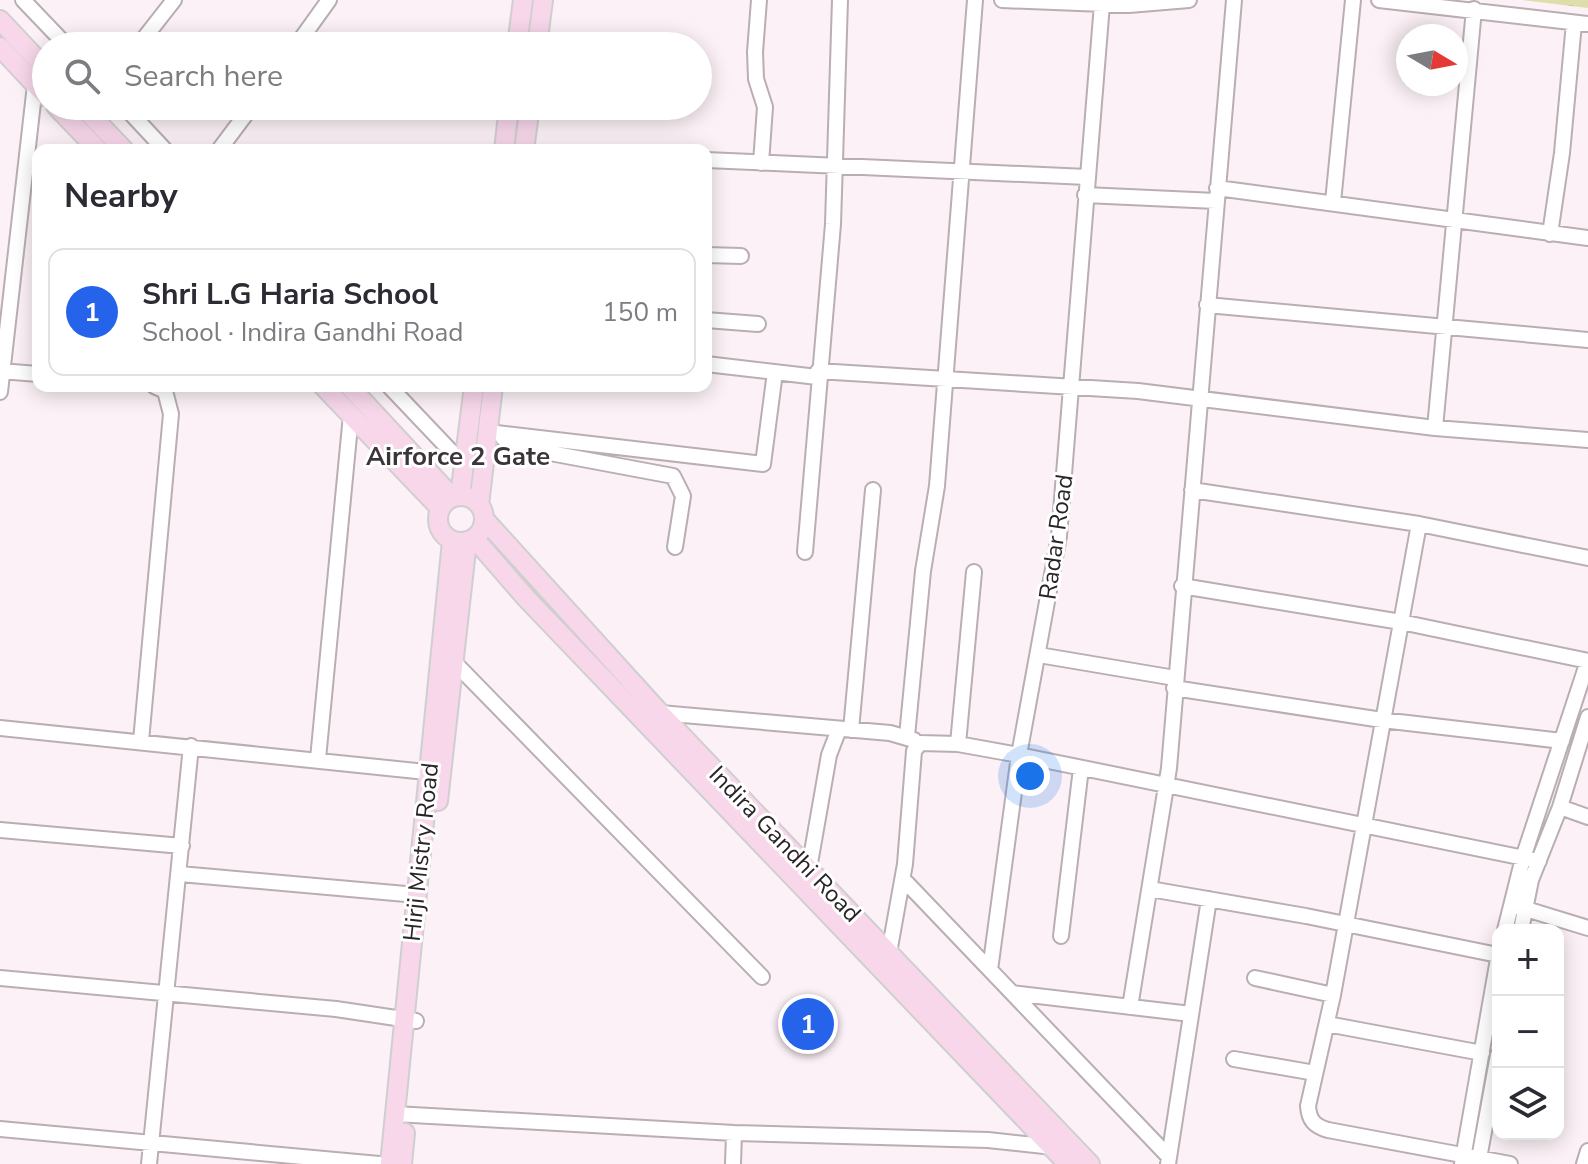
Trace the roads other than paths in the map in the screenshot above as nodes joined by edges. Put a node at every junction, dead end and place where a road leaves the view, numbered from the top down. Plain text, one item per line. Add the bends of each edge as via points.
1 (23, 0) edge
2 (174, 0) edge
3 (329, 0) edge
4 (523, 0) edge
5 (543, 0) edge
6 (759, 0) edge
7 (840, 0) edge
8 (975, 0) edge
9 (1002, 0) edge
10 (1189, 0) edge
11 (1234, 0) edge
12 (1353, 0) edge
13 (1379, 0) edge
14 (1065, 1) edge
15 (1172, 1) edge
16 (1129, 3) edge
17 (1102, 4) junction
18 (1474, 9) junction
19 (0, 20) edge
20 (1581, 24) edge
21 (54, 32) edge
22 (149, 32) edge
23 (306, 32) edge
24 (519, 32) edge
25 (539, 32) edge
26 (0, 47) edge
27 (32, 54) edge
28 (32, 81) edge
29 (37, 120) edge
30 (69, 120) edge
31 (95, 120) edge
32 (137, 120) edge
33 (242, 120) edge
34 (507, 120) edge
35 (528, 120) edge
36 (33, 144) edge
37 (92, 144) edge
38 (118, 144) edge
39 (159, 144) edge
40 (224, 144) edge
41 (505, 144) edge
42 (525, 144) edge
43 (32, 153) edge
44 (712, 160) edge
45 (761, 163) junction
46 (834, 166) junction
47 (962, 172) junction
48 (1087, 177) junction
49 (1216, 194) junction
50 (1085, 195) junction
51 (1333, 202) junction
52 (1456, 220) junction
53 (1550, 234) junction
54 (1588, 238) edge
55 (712, 255) edge
56 (741, 256) dead end
57 (1207, 305) junction
58 (712, 320) edge
59 (758, 324) dead end
60 (1444, 326) junction
61 (1588, 340) edge
62 (712, 365) edge
63 (1, 371) edge
64 (775, 372) junction
65 (32, 374) edge
66 (818, 374) junction
67 (943, 380) junction
68 (1073, 386) junction
69 (0, 392) edge
70 (165, 392) edge
71 (329, 392) edge
72 (354, 392) edge
73 (395, 392) edge
74 (473, 392) edge
75 (492, 392) edge
76 (1200, 400) junction
77 (351, 415) junction
78 (1435, 428) junction
79 (488, 432) junction
80 (1588, 440) edge
81 (464, 465) junction
82 (873, 490) dead end
83 (1192, 490) junction
84 (451, 500) junction
85 (482, 512) junction
86 (1419, 524) junction
87 (464, 540) junction
88 (675, 547) dead end
89 (805, 552) dead end
90 (1588, 558) edge
91 (974, 572) dead end
92 (1182, 586) junction
93 (1401, 622) junction
94 (1039, 655) junction
95 (453, 661) junction
96 (1588, 661) edge
97 (1175, 683) junction
98 (660, 713) junction
99 (1588, 717) edge
100 (1382, 720) junction
101 (0, 728) edge
102 (845, 729) junction
103 (914, 740) junction
104 (141, 741) junction
105 (1562, 741) junction
106 (958, 744) junction
107 (191, 746) junction
108 (1019, 755) junction
109 (318, 759) junction
110 (1081, 768) junction
111 (434, 773) junction
112 (1167, 787) junction
113 (1560, 807) junction
114 (1588, 817) edge
115 (1364, 824) junction
116 (0, 830) edge
117 (182, 846) junction
118 (1523, 858) junction
119 (1539, 861) junction
120 (809, 869) junction
121 (180, 874) junction
122 (903, 879) junction
123 (1150, 889) junction
124 (417, 895) junction
125 (1209, 899) junction
126 (1518, 906) junction
127 (1344, 923) junction
128 (1508, 924) edge
129 (1520, 924) edge
130 (1588, 928) edge
131 (1061, 936) dead end
132 (889, 953) junction
133 (1492, 956) edge
134 (990, 970) junction
135 (762, 977) dead end
136 (0, 978) edge
137 (1255, 978) dead end
138 (166, 993) junction
139 (1012, 993) junction
140 (1492, 993) edge
141 (1333, 995) junction
142 (1130, 1007) junction
143 (1191, 1014) junction
144 (410, 1020) junction
145 (1327, 1024) junction
146 (1482, 1053) junction
147 (1234, 1059) dead end
148 (1496, 1068) edge
149 (1315, 1073) junction
150 (401, 1115) junction
151 (0, 1129) edge
152 (734, 1133) junction
153 (152, 1142) junction
154 (1058, 1142) junction
155 (1588, 1151) edge
156 (1462, 1159) edge
157 (1479, 1160) edge
158 (1168, 1161) edge
159 (149, 1164) edge
160 (379, 1164) edge
161 (390, 1164) edge
162 (402, 1164) edge
163 (733, 1164) edge
164 (1068, 1164) edge
165 (1090, 1164) edge
166 (1510, 1164) edge
167 (1584, 1164) edge

1 - 21 street
2 - 22 street
3 - 23 street
4 - 24 main road
5 - 25 main road
6 - 45 street via 756,79 765,107
7 - 46 street
8 - 47 street
9 - 14 street
10 - 15 street
11 - 49 street
12 - 51 street
13 - 18 street
14 - 17 street
15 - 16 street
16 - 17 street
17 - 48 street, Radar Road
18 - 20 street
18 - 52 street
19 - 27 main road
20 - 53 street
26 - 28 main road
29 - 36 street
30 - 37 main road
31 - 38 main road
32 - 39 street
33 - 40 street
34 - 41 main road
35 - 42 main road
43 - 63 street
44 - 45 street
45 - 46 street
46 - 47 street
46 - 66 street
47 - 48 street
47 - 67 street
48 - 50 street, Radar Road
49 - 50 street
49 - 51 street
49 - 57 street
50 - 68 street, Radar Road
51 - 52 street
52 - 53 street
52 - 60 street
53 - 54 street
55 - 56 street
57 - 60 street
57 - 76 street
58 - 59 street
60 - 61 street
60 - 78 street
62 - 64 street
63 - 65 street
63 - 69 street
64 - 66 street
64 - 79 street via 763,464
66 - 67 street
66 - 89 street
67 - 68 street
67 - 103 street via 937,486 920,598
68 - 76 street
68 - 94 street, Radar Road via 1059,536
70 - 104 street via 171,414
71 - 77 main road
72 - 84 main road
73 - 81 street
74 - 81 main road
75 - 79 main road
76 - 78 street
76 - 83 street
77 - 84 main road
77 - 109 street
78 - 80 street
79 - 85 main road
79 - 88 street via 529,449 673,476 683,496
81 - 84 main road
82 - 102 street
83 - 86 street
83 - 92 street
84 - 85 main road
84 - 87 main road via 441,531
85 - 87 main road
85 - 98 main road, Indira Gandhi Road
86 - 90 street
86 - 93 street
87 - 95 main road, Hirji Mistry Road
87 - 111 main road, Hirji Mistry Road
87 - 154 main road, Indira Gandhi Road
91 - 106 street
92 - 93 street
92 - 97 street
93 - 96 street
93 - 100 street
94 - 97 street
94 - 108 street, Radar Road
95 - 111 main road, Hirji Mistry Road
95 - 135 street
96 - 105 street
97 - 100 street
97 - 112 street
98 - 102 street
98 - 120 main road, Indira Gandhi Road
99 - 113 street
100 - 105 street
100 - 115 street
101 - 104 street
102 - 103 street
102 - 120 street via 829,755
103 - 106 street
103 - 122 street
104 - 107 street
105 - 118 street
106 - 108 street
107 - 109 street
107 - 117 street
108 - 110 street
108 - 134 street, Radar Road
109 - 111 street
110 - 112 street
110 - 131 street
111 - 124 main road, Hirji Mistry Road
111 - 144 main road, Hirji Mistry Road
112 - 115 street
112 - 123 street
113 - 114 street
113 - 119 street
115 - 118 street
115 - 127 street
116 - 117 street
117 - 121 street
118 - 119 street
118 - 126 street
119 - 126 street
120 - 132 main road, Indira Gandhi Road
121 - 124 street
121 - 138 street
122 - 132 street
122 - 134 street
123 - 125 street
123 - 142 street
124 - 144 main road, Hirji Mistry Road
125 - 127 street
125 - 143 street
126 - 128 street
126 - 129 street
126 - 130 street
127 - 133 street
127 - 141 street
132 - 154 main road, Indira Gandhi Road
134 - 139 street
136 - 138 street
137 - 141 street
138 - 144 street
138 - 153 street
139 - 142 street
139 - 158 street
140 - 146 street
141 - 145 street
142 - 143 street
143 - 158 street
144 - 150 main road, Hirji Mistry Road
145 - 146 street
145 - 149 street
146 - 156 street
147 - 149 street
148 - 157 street
149 - 156 street via 1308,1106 1309,1118 1318,1127
150 - 152 street
150 - 161 main road, Hirji Mistry Road
150 - 162 main road, Hirji Mistry Road
151 - 153 street
152 - 154 street
152 - 163 street
153 - 159 street
153 - 160 street
154 - 164 main road, Indira Gandhi Road
154 - 165 main road, Indira Gandhi Road
155 - 167 street
156 - 157 street
157 - 166 street

